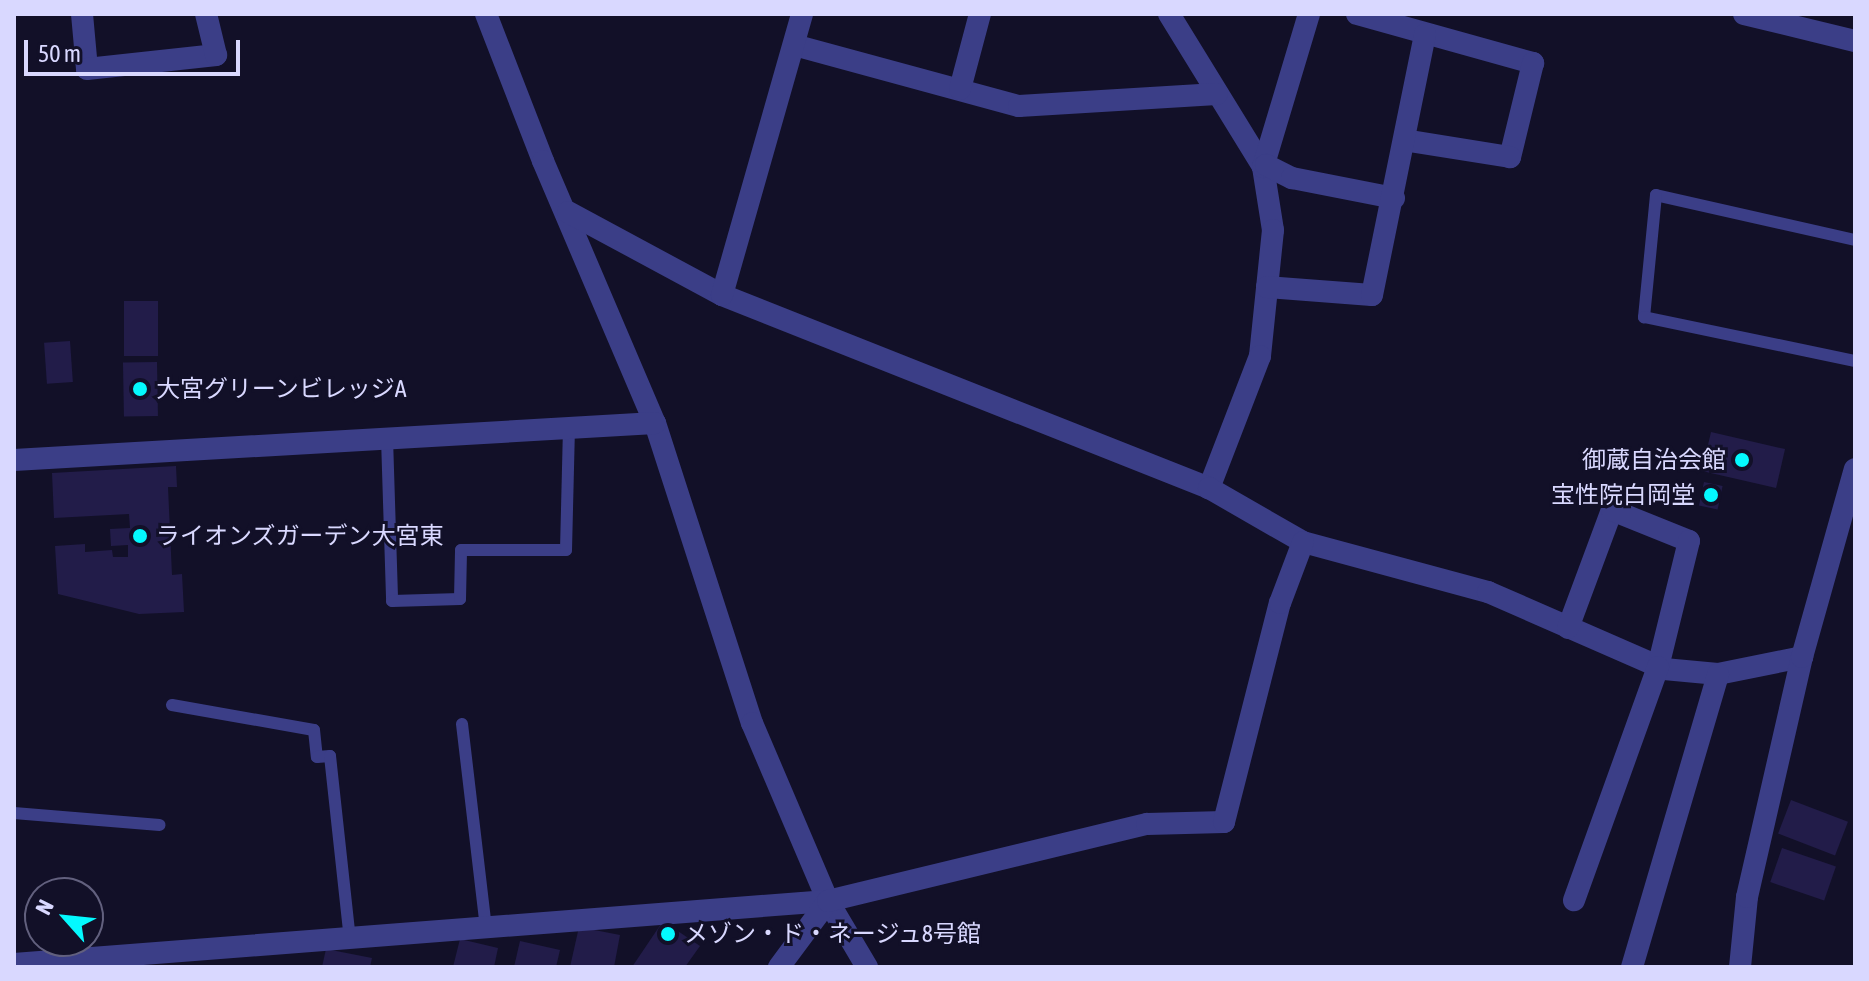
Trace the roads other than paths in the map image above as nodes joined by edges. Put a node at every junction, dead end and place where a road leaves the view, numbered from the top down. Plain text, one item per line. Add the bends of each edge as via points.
1 (82, 14) edge
2 (206, 14) edge
3 (486, 14) edge
4 (802, 14) edge
5 (980, 14) edge
6 (1169, 14) edge
7 (1309, 14) edge
8 (1357, 14) edge
9 (1744, 14) edge
10 (1425, 34) junction
11 (1855, 41) edge
12 (794, 45) junction
13 (960, 89) junction
14 (1217, 94) junction
15 (1404, 140) junction
16 (1263, 167) junction
17 (1394, 198) junction
18 (568, 212) junction
19 (1855, 240) edge
20 (1267, 287) junction
21 (722, 295) junction
22 (1855, 361) edge
23 (655, 423) junction
24 (569, 429) junction
25 (387, 438) junction
26 (14, 460) edge
27 (1855, 469) edge
28 (1209, 488) junction
29 (1848, 528) edge
30 (1303, 542) junction
31 (1568, 628) junction
32 (1802, 657) junction
33 (1658, 667) junction
34 (1718, 674) junction
35 (172, 705) dead end
36 (462, 724) dead end
37 (14, 813) edge
38 (160, 825) dead end
39 (1574, 900) dead end
40 (828, 901) junction
41 (486, 928) junction
42 (350, 939) junction
43 (14, 964) edge
44 (779, 967) edge
45 (867, 967) edge
46 (1632, 967) edge
47 (1740, 967) edge

1 - 2 street via 87,69 216,55
3 - 18 street
4 - 12 street
5 - 13 street
6 - 14 street
7 - 16 street
8 - 10 street
9 - 11 street
10 - 15 street
10 - 15 street via 1533,63 1510,157
12 - 13 street
12 - 21 street
13 - 14 street via 1019,106
14 - 16 street
15 - 17 street
16 - 17 street via 1292,178
16 - 20 street via 1273,230
17 - 20 street via 1372,295
18 - 21 street
18 - 23 street
19 - 22 lane via 1656,195 1644,317
20 - 28 street via 1260,356
21 - 28 street
23 - 24 street
23 - 40 street via 752,723
24 - 25 street
24 - 25 lane via 566,550 461,550 460,599 392,601
25 - 26 street
27 - 29 street
28 - 30 street
29 - 32 street
30 - 31 street via 1488,592
30 - 40 street via 1280,603 1224,822 1147,824
31 - 33 street
31 - 33 street via 1612,510 1689,541
32 - 34 street
32 - 47 street via 1747,897
33 - 34 street
33 - 39 street
34 - 46 street
35 - 42 lane via 314,730 317,757 330,756
36 - 41 lane
37 - 38 lane
40 - 41 street
40 - 44 street
40 - 45 street
41 - 42 street
42 - 43 street

